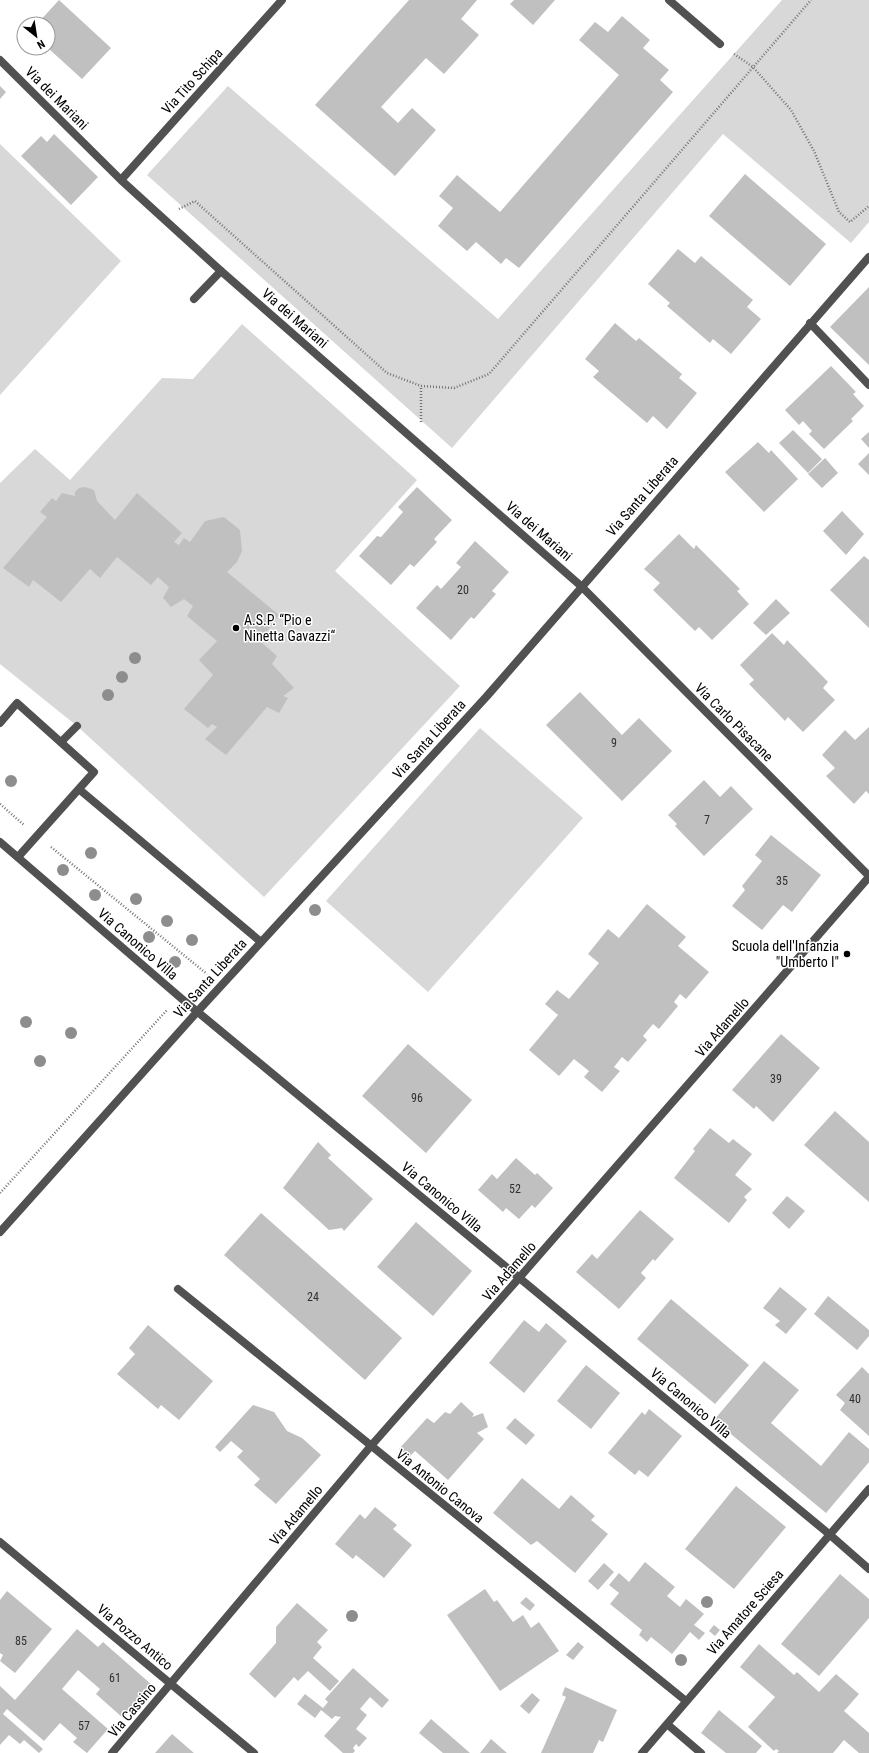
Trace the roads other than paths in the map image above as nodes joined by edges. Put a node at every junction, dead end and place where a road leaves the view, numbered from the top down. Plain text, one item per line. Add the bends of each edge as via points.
1 (282, 0) edge
2 (669, 0) edge
3 (720, 44) road end
4 (0, 60) edge
5 (121, 180) junction
6 (869, 257) edge
7 (221, 271) junction
8 (194, 299) dead end
9 (810, 323) junction
10 (869, 385) edge
11 (581, 586) junction
12 (0, 723) edge
13 (77, 726) dead end
14 (61, 742) junction
15 (80, 790) junction
16 (0, 842) edge
17 (18, 858) junction
18 (869, 876) edge
19 (261, 942) junction
20 (197, 1012) junction
21 (0, 1232) edge
22 (520, 1278) junction
23 (178, 1289) dead end
24 (370, 1447) junction
25 (869, 1488) edge
26 (829, 1534) junction
27 (0, 1542) edge
28 (869, 1569) edge
29 (171, 1683) junction
30 (686, 1701) junction
31 (667, 1724) junction
32 (112, 1753) edge
33 (254, 1753) edge
34 (642, 1753) edge
35 (701, 1753) edge

1 - 5 street, Via Tito Schipa
2 - 3 street
4 - 5 street, Via dei Mariani
5 - 7 street, Via dei Mariani
6 - 9 street, Via Santa Liberata
7 - 8 street
7 - 11 street, Via dei Mariani
9 - 10 street
9 - 11 street, Via Santa Liberata
11 - 18 street, Via Carlo Pisacane
11 - 19 street, Via Santa Liberata via 487,696
12 - 14 street via 17,703
13 - 14 street
14 - 15 street via 94,772
15 - 17 street
15 - 19 street
16 - 17 street, Via Canonico Villa
17 - 20 street, Via Canonico Villa
18 - 22 street, Via Adamello
19 - 20 street, Via Santa Liberata
20 - 21 street, Via Santa Liberata
20 - 22 street, Via Canonico Villa
22 - 24 street, Via Adamello
22 - 26 street, Via Canonico Villa
23 - 24 street, Via Antonio Canova
24 - 29 street, Via Adamello
24 - 30 street, Via Antonio Canova
25 - 26 street, Via Amatore Sciesa
26 - 28 street, Via Canonico Villa
26 - 30 street, Via Amatore Sciesa
27 - 29 street, Via Pozzo Antico
29 - 32 street, Via Cassino
29 - 33 street, Via Pozzo Antico
30 - 31 street, Via Amatore Sciesa
31 - 34 street, Via Amatore Sciesa
31 - 35 street

